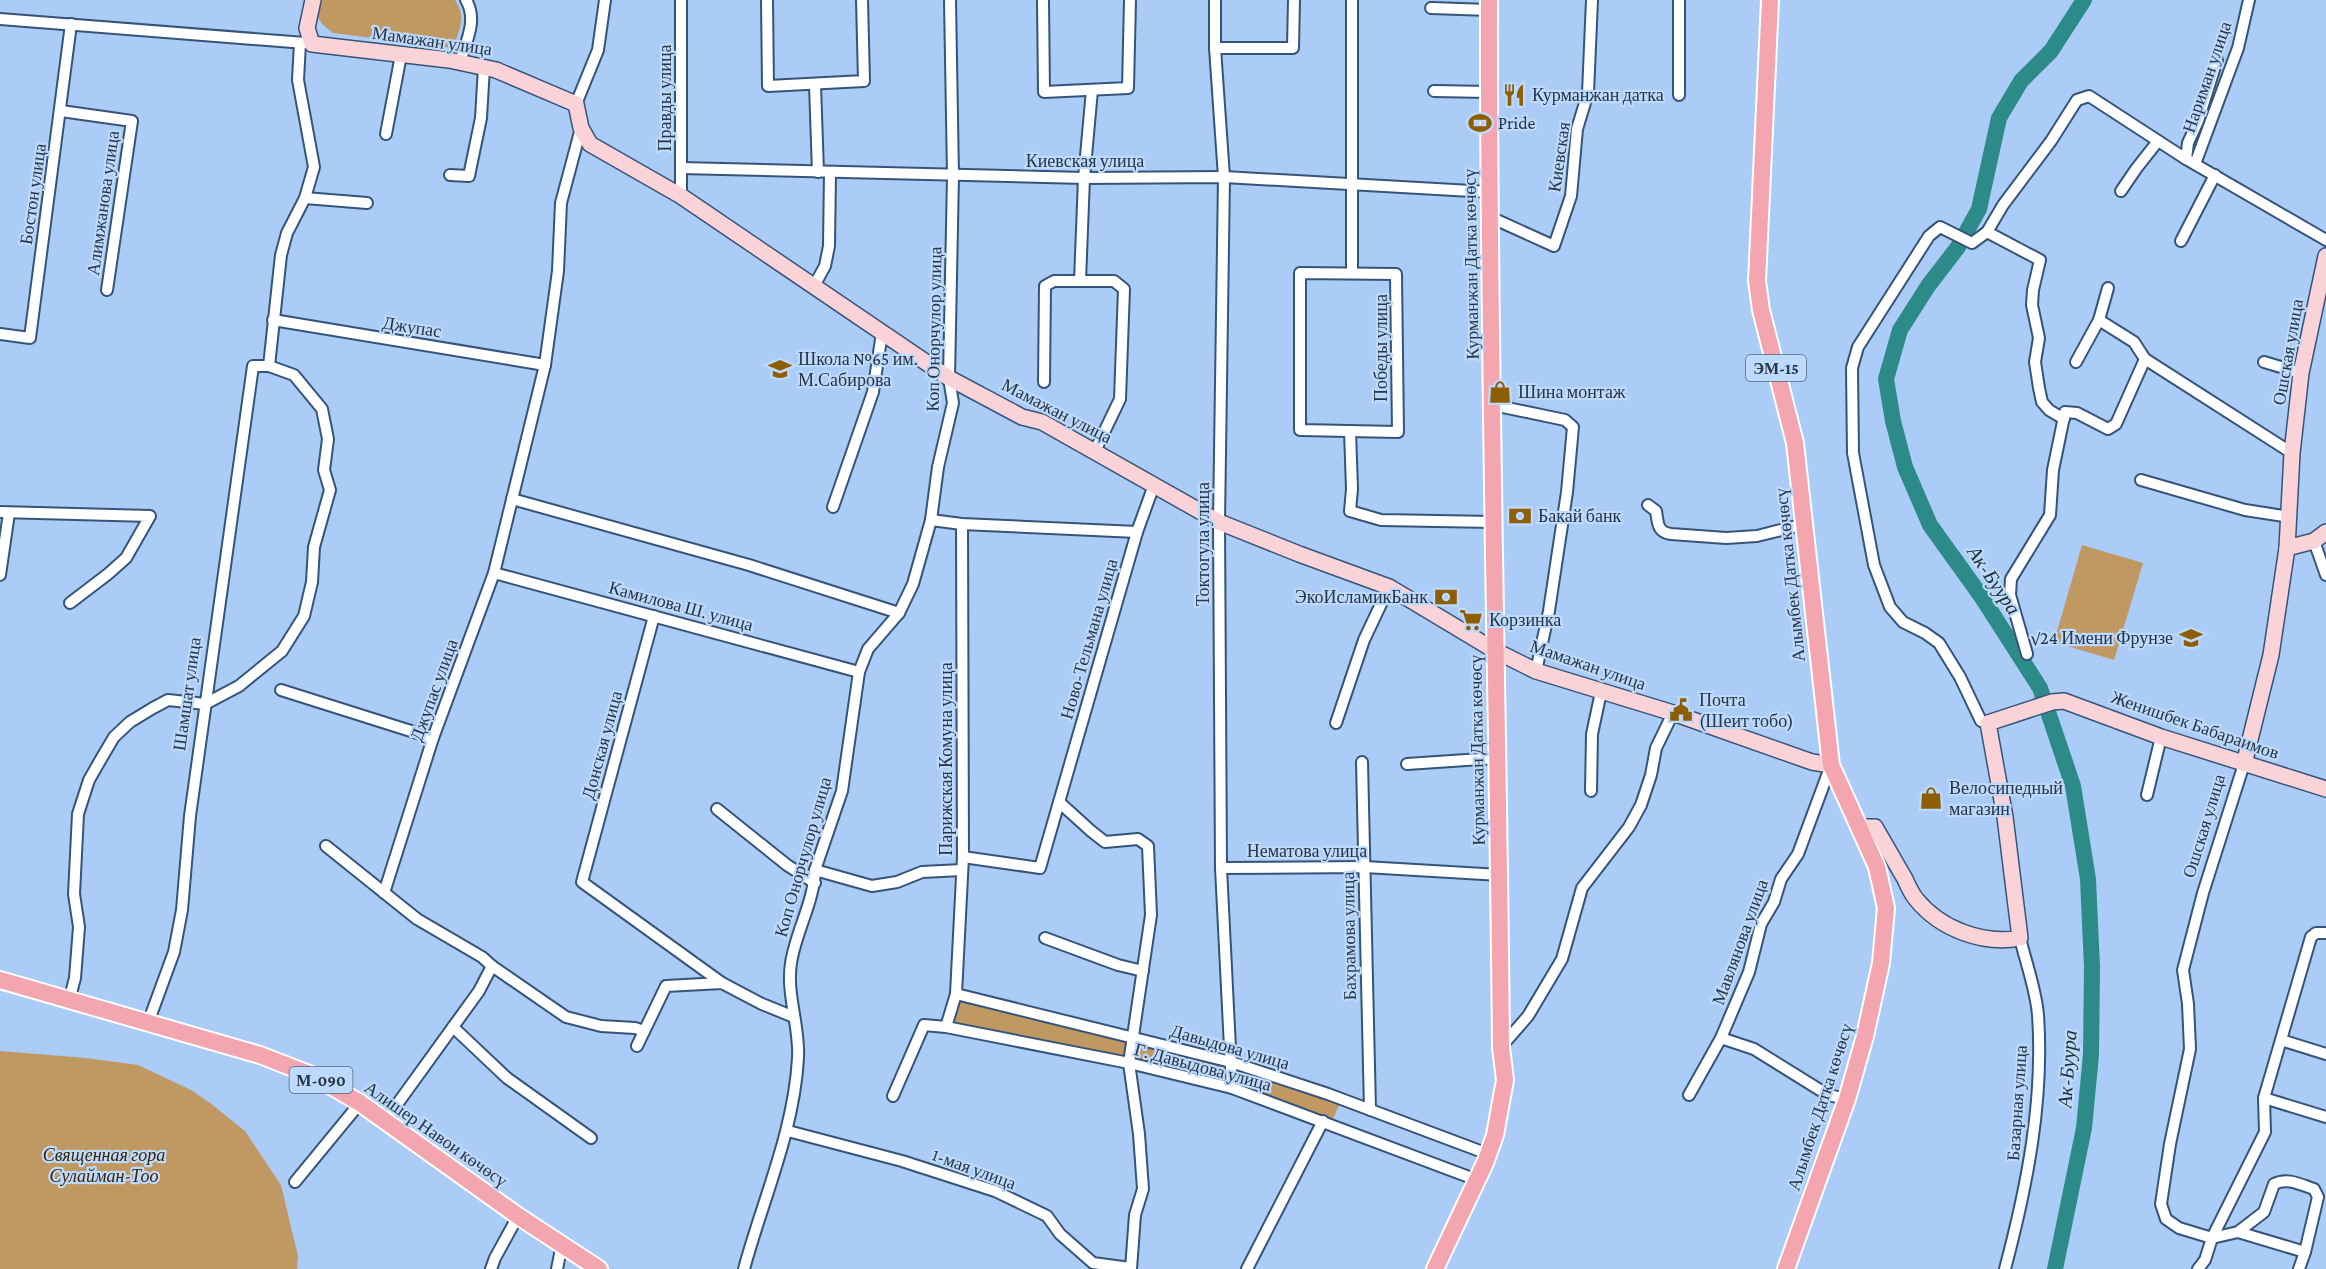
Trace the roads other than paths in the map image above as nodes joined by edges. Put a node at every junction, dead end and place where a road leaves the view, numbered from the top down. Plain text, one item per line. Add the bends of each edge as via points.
1 (313, 0) edge
2 (466, 0) edge
3 (605, 0) edge
4 (681, 0) edge
5 (767, 0) edge
6 (862, 0) edge
7 (950, 0) edge
8 (1043, 0) edge
9 (1130, 0) edge
10 (1215, 0) edge
11 (1294, 0) edge
12 (1352, 0) edge
13 (1592, 0) edge
14 (1679, 0) edge
15 (1770, 0) edge
16 (2249, 0) edge
17 (1489, 5) edge
18 (1431, 8) dead end
19 (0, 19) edge
20 (71, 24) junction
21 (306, 44) junction
22 (1215, 48) junction
23 (401, 55) junction
24 (2217, 60) dead end
25 (460, 62) junction
26 (484, 67) junction
27 (815, 85) junction
28 (1092, 90) junction
29 (1434, 91) dead end
30 (1489, 92) junction
31 (1679, 95) dead end
32 (576, 104) junction
33 (61, 111) junction
34 (581, 128) junction
35 (386, 134) dead end
36 (2158, 141) junction
37 (2190, 162) junction
38 (681, 168) junction
39 (818, 172) junction
40 (830, 172) junction
41 (2215, 174) junction
42 (450, 175) dead end
43 (953, 176) junction
44 (1224, 177) junction
45 (1084, 178) junction
46 (1351, 186) junction
47 (2121, 191) dead end
48 (1488, 192) junction
49 (681, 196) junction
50 (305, 198) junction
51 (367, 203) dead end
52 (1490, 217) junction
53 (1987, 232) junction
54 (2326, 240) edge
55 (2181, 241) dead end
56 (2326, 256) edge
57 (1352, 273) junction
58 (1080, 281) junction
59 (814, 286) junction
60 (2108, 288) dead end
61 (107, 290) dead end
62 (273, 320) junction
63 (2099, 320) junction
64 (882, 333) junction
65 (0, 334) edge
66 (2145, 359) junction
67 (2076, 362) dead end
68 (2264, 362) dead end
69 (545, 365) junction
70 (269, 366) junction
71 (2301, 373) junction
72 (949, 378) junction
73 (1044, 382) dead end
74 (1493, 405) junction
75 (2064, 419) junction
76 (1350, 431) junction
77 (1095, 451) junction
78 (2292, 453) junction
79 (2141, 480) dead end
80 (1154, 485) junction
81 (512, 499) junction
82 (1647, 505) dead end
83 (833, 507) dead end
84 (4, 512) edge
85 (2290, 516) junction
86 (931, 520) junction
87 (1219, 522) junction
88 (1493, 522) junction
89 (962, 524) junction
90 (1805, 524) junction
91 (1137, 532) junction
92 (2320, 537) edge
93 (2288, 548) junction
94 (494, 573) junction
95 (0, 575) edge
96 (2326, 575) edge
97 (1389, 587) junction
98 (69, 603) dead end
99 (899, 613) junction
100 (654, 616) junction
101 (1494, 650) junction
102 (2027, 654) dead end
103 (1536, 671) junction
104 (860, 672) junction
105 (280, 690) dead end
106 (1601, 692) junction
107 (205, 704) junction
108 (1673, 713) junction
109 (1336, 723) dead end
110 (1988, 723) junction
111 (2161, 737) junction
112 (433, 738) junction
113 (1496, 758) junction
114 (1362, 762) dead end
115 (1407, 764) dead end
116 (2244, 764) junction
117 (1831, 765) junction
118 (2326, 789) edge
119 (1591, 791) dead end
120 (2148, 795) dead end
121 (1059, 802) junction
122 (717, 809) dead end
123 (1860, 828) junction
124 (326, 846) dead end
125 (963, 857) junction
126 (1365, 867) junction
127 (1221, 868) junction
128 (815, 870) junction
129 (962, 870) junction
130 (1500, 876) junction
131 (815, 883) junction
132 (384, 893) junction
133 (2326, 933) edge
134 (1045, 938) dead end
135 (2020, 939) junction
136 (492, 966) junction
137 (1143, 971) junction
138 (0, 980) edge
139 (722, 983) junction
140 (956, 994) junction
141 (69, 1001) junction
142 (794, 1017) junction
143 (148, 1023) junction
144 (453, 1027) junction
145 (946, 1027) junction
146 (644, 1031) junction
147 (1133, 1037) junction
148 (1721, 1038) junction
149 (2282, 1040) junction
150 (637, 1046) dead end
151 (1501, 1047) junction
152 (2326, 1054) edge
153 (1231, 1062) junction
154 (1129, 1063) junction
155 (1232, 1088) junction
156 (1689, 1095) dead end
157 (892, 1096) dead end
158 (2264, 1098) junction
159 (1847, 1099) junction
160 (360, 1103) junction
161 (1370, 1110) junction
162 (2326, 1117) edge
163 (1323, 1120) junction
164 (385, 1121) junction
165 (788, 1131) junction
166 (591, 1138) dead end
167 (1488, 1154) junction
168 (1477, 1180) junction
169 (295, 1182) dead end
170 (518, 1216) junction
171 (2238, 1232) junction
172 (2212, 1238) junction
173 (562, 1244) junction
174 (2305, 1252) junction
175 (1131, 1268) edge
176 (491, 1269) edge
177 (557, 1269) edge
178 (599, 1269) edge
179 (744, 1269) edge
180 (1247, 1269) edge
181 (1435, 1269) edge
182 (1786, 1269) edge
183 (2005, 1269) edge
184 (2198, 1269) edge
185 (2299, 1269) edge

1 - 21 street
2 - 25 street via 472,9 471,27
3 - 32 street via 598,50
4 - 38 street, Правды улица
5 - 27 street via 768,86
6 - 27 street via 864,81
7 - 43 street, Коп Онорчулор улица
8 - 28 street via 1044,92
9 - 28 street via 1128,88
10 - 22 street, Токтогула улица
11 - 22 street via 1293,48
12 - 46 street
13 - 52 street, Киевская via 1588,93 1577,129 1571,196 1554,246
14 - 31 street
15 - 90 main road, Алымбек Датка көчөсү / ЭМ-15 via 1757,280 1795,443
16 - 37 street, Нариман улица via 2238,48
17 - 18 street
17 - 30 main road, Курманжан Датка көчөсү
19 - 20 street
20 - 21 street
20 - 33 street, Бостон улица
21 - 23 street, Мамажан улица
21 - 50 street via 298,80 314,166
22 - 44 street, Токтогула улица
23 - 25 street, Мамажан улица
23 - 35 street
24 - 37 street via 2187,143
25 - 26 street, Мамажан улица
26 - 32 street, Мамажан улица
26 - 42 street via 481,117 469,176
27 - 39 street
28 - 45 street
29 - 30 street
30 - 48 main road, Курманжан Датка көчөсү
32 - 34 street, Мамажан улица
33 - 61 street, Алимжанова улица via 132,121
33 - 65 street, Бостон улица via 30,338
34 - 49 street, Мамажан улица via 590,144
34 - 69 street, Джупас улица via 561,203 558,271
36 - 37 street
36 - 47 street
36 - 53 street via 2089,96 2077,100
37 - 41 street
38 - 39 street, Киевская улица
38 - 49 street, Правды улица
39 - 40 street, Киевская улица
40 - 43 street, Киевская улица
40 - 59 street via 829,246 825,266
41 - 54 street
41 - 55 street
43 - 45 street, Киевская улица
43 - 72 street, Коп Онорчулор улица
44 - 45 street, Киевская улица
44 - 46 street, Киевская улица
44 - 87 street, Токтогула улица
45 - 58 street
46 - 48 street, Киевская улица
46 - 57 street
48 - 52 main road, Курманжан Датка көчөсү
49 - 59 street, Мамажан улица
50 - 51 street
50 - 62 street via 287,233 281,255
52 - 74 main road, Курманжан Датка көчөсү
53 - 75 street via 2040,260 2032,305 2039,338 2035,362 2042,402
53 - 110 street via 1972,243 1940,227 1929,236 1858,347 1852,368 1853,453 1874,565 1890,607 1903,622 1939,643 1980,721
56 - 71 street, Ошская улица
57 - 76 street, Победы улица via 1396,274 1398,432
57 - 76 street, Победы улица via 1300,273 1300,430
58 - 73 street via 1054,281 1045,286
58 - 77 street via 1114,281 1124,289 1120,399
59 - 64 street, Мамажан улица
60 - 63 street
62 - 69 street, Джупас
62 - 70 street
63 - 66 street via 2134,342
63 - 67 street
64 - 72 street, Мамажан улица
64 - 83 street via 873,392
66 - 75 street via 2113,427 2108,429 2071,412 2065,412
66 - 78 street
68 - 71 street
69 - 81 street, Джупас улица
70 - 107 street, Шамшат улица via 252,366
70 - 107 street via 294,375 322,409 327,439 324,470 330,490 314,547 312,582 304,616 282,651 239,686
71 - 78 street, Ошская улица
72 - 77 street, Мамажан улица
72 - 86 street, Коп Онорчулор улица via 953,403
74 - 88 main road, Курманжан Датка көчөсү
74 - 103 street via 1565,420 1573,428 1549,611
75 - 102 street via 2053,470 2050,514 2011,579 2010,595
76 - 88 street via 1350,511 1381,520
77 - 80 street, Мамажан улица
78 - 85 street, Ошская улица
79 - 85 street via 2245,510
80 - 87 street, Мамажан улица
80 - 91 street, Ново-Тельмана улица
81 - 94 street, Джупас улица
81 - 99 street via 750,565
82 - 90 street via 1656,510 1659,529 1671,534 1757,536
84 - 95 street
84 - 98 street via 150,516 126,558
85 - 93 street, Ошская улица
86 - 89 street
86 - 99 street, Коп Онорчулор улица via 913,584
87 - 97 street, Мамажан улица
87 - 127 street, Токтогула улица
88 - 101 main road, Курманжан Датка көчөсү
89 - 91 street
89 - 125 street, Парижская Комуна улица
90 - 117 main road, Алымбек Датка көчөсү / ЭМ-15
91 - 121 street, Ново-Тельмана улица
92 - 93 street
92 - 96 street
93 - 116 street, Ошская улица via 2271,655
94 - 100 street, Камилова Ш. улица
94 - 112 street, Джупас улица
97 - 101 street, Мамажан улица
97 - 109 street via 1364,640
99 - 104 street, Коп Онорчулор улица via 868,649
100 - 104 street, Камилова Ш. улица
100 - 139 street, Донская улица via 582,882
101 - 103 street, Мамажан улица
101 - 113 main road, Курманжан Датка көчөсү
103 - 106 street, Мамажан улица
104 - 128 street, Коп Онорчулор улица via 842,791
105 - 112 street
106 - 108 street, Мамажан улица
106 - 119 street via 1592,734
107 - 141 street via 168,700 130,722 114,737 89,780 78,814 74,894 79,927
107 - 143 street, Шамшат улица via 182,910 174,951
108 - 117 street, Мамажан улица via 1812,762
108 - 151 street via 1656,748 1641,805 1582,888 1562,960 1528,1016
110 - 111 street, Женишбек Бабараимов via 2064,701
110 - 135 street via 2005,817
111 - 116 street, Женишбек Бабараимов
111 - 120 street
112 - 132 street, Джупас улица
113 - 115 street
113 - 130 main road, Курманжан Датка көчөсү
114 - 126 street, Бахрамова улица
116 - 118 street, Женишбек Бабараимов
116 - 172 street, Ошская улица via 2183,970 2190,1049 2161,1204 2166,1220
117 - 123 main road, Алымбек Датка көчөсү
117 - 148 street, Мавлянова улица via 1798,854 1781,879 1761,924 1749,972
121 - 125 street, Ново-Тельмана улица via 1040,868
121 - 137 street via 1106,842 1138,839 1148,846 1151,915
122 - 131 street
123 - 135 street via 1875,827 1916,899 1936,917 1971,935 2007,941
123 - 159 main road, Алымбек Датка көчөсү via 1883,890 1885,935 1865,1036
124 - 132 street
125 - 129 street, Парижская Комуна улица
126 - 127 street, Нематова улица
126 - 130 street, Нематова улица
126 - 161 street, Бахрамова улица
127 - 153 street, Токтогула улица
128 - 129 street via 872,886 922,872
128 - 131 street, Коп Онорчулор улица
129 - 140 street, Парижская Комуна улица
130 - 151 main road, Курманжан Датка көчөсү
131 - 142 street, Коп Онорчулор улица via 790,966
132 - 136 street via 417,919
133 - 149 street via 2311,937
134 - 137 street
135 - 183 street, Базарная улица via 2038,1012 2039,1079 2030,1161
136 - 144 street
136 - 146 street via 566,1017
137 - 147 street
138 - 141 main road, Алишер Навои көчөсү / М-090
139 - 142 street
139 - 146 street via 666,986
140 - 145 street, Парижская Комуна улица
140 - 147 street, Давыдова улица
141 - 143 main road, Алишер Навои көчөсү / М-090
142 - 165 street, Коп Онорчулор улица via 798,1056
143 - 160 main road, Алишер Навои көчөсү / М-090 via 288,1065
144 - 164 street
144 - 166 street via 507,1078
145 - 154 street, Г. Давыдова улица
145 - 157 street via 924,1025
146 - 150 street
147 - 153 street, Давыдова улица
147 - 154 street
148 - 156 street, Мавлянова улица
148 - 159 street via 1754,1049 1828,1095
149 - 152 street
149 - 158 street
151 - 167 main road, Курманжан Датка көчөсү via 1505,1080
153 - 155 street, Токтогула улица
153 - 161 street, Давыдова улица
154 - 155 street, Г. Давыдова улица
154 - 175 street via 1140,1134 1143,1189 1135,1215
155 - 163 street, Г. Давыдова улица
158 - 162 street
158 - 172 street via 2265,1132
159 - 182 main road, Алымбек Датка көчөсү
160 - 164 main road, Алишер Навои көчөсү / М-090
160 - 169 street
161 - 167 street, Давыдова улица
163 - 168 street, Г. Давыдова улица
163 - 180 street
164 - 170 main road, Алишер Навои көчөсү / М-090
165 - 175 street, 1-мая улица via 995,1191 1047,1216 1060,1234 1093,1263
165 - 179 street, Коп Онорчулор улица
167 - 168 main road, Курманжан Датка көчөсү
168 - 181 main road, Курманжан Датка көчөсү
170 - 173 main road, Алишер Навои көчөсү / М-090
170 - 176 street
171 - 172 street, Ошская улица
171 - 174 street
171 - 174 street, Ошская улица via 2264,1212 2274,1184 2288,1180 2314,1189 2318,1197
172 - 184 street
173 - 177 street
173 - 178 main road, Алишер Навои көчөсү / М-090
174 - 185 street

